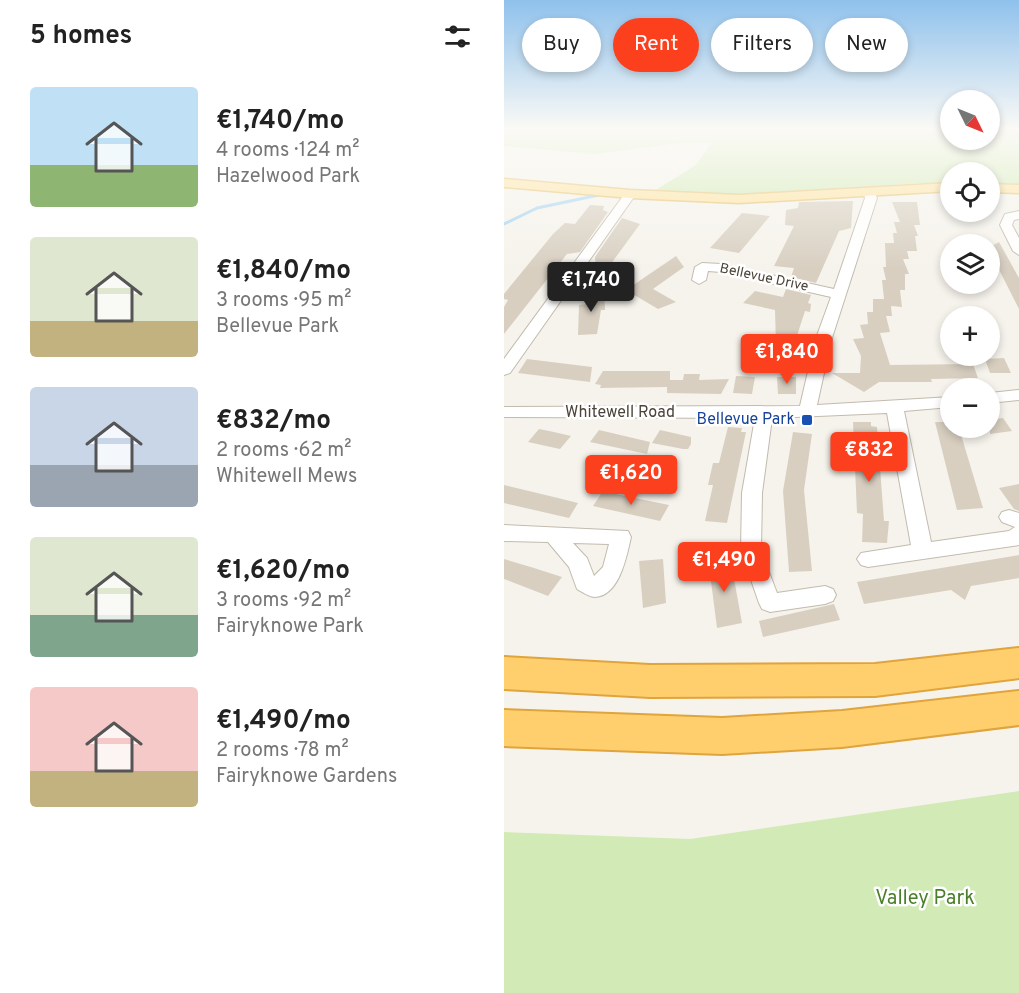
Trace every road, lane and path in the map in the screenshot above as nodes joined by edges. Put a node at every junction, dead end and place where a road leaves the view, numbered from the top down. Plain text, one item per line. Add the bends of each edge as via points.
1 (504, 183) edge
2 (940, 188) edge
3 (1000, 188) edge
4 (1019, 189) edge
5 (869, 191) junction
6 (630, 194) junction
7 (1019, 215) edge
8 (1019, 251) edge
9 (699, 280) dead end
10 (838, 294) junction
11 (504, 370) edge
12 (1019, 395) edge
13 (1000, 397) edge
14 (940, 403) edge
15 (895, 408) junction
16 (807, 411) junction
17 (504, 412) edge
18 (764, 413) junction
19 (1016, 524) edge
20 (504, 533) edge
21 (555, 536) dead end
22 (922, 550) junction
23 (868, 559) dead end
24 (825, 595) dead end
25 (1019, 663) edge
26 (504, 673) edge
27 (1019, 708) edge
28 (504, 728) edge

1 - 6 main road
2 - 5 main road
3 - 4 main road
5 - 6 main road via 758,199
5 - 10 street via 871,198
6 - 11 street
7 - 8 street via 1009,217 1006,225
9 - 10 street, Bellevue Drive via 702,267 721,268
10 - 16 street
12 - 13 street
14 - 15 street, Whitewell Road
15 - 16 street, Whitewell Road
15 - 22 street
16 - 18 street, Whitewell Road
17 - 18 street, Whitewell Road
18 - 24 street via 752,493 751,551 770,603
19 - 22 street via 1015,538
20 - 21 street
22 - 23 street
25 - 26 highway via 864,681 650,681
27 - 28 highway via 842,729 722,736

